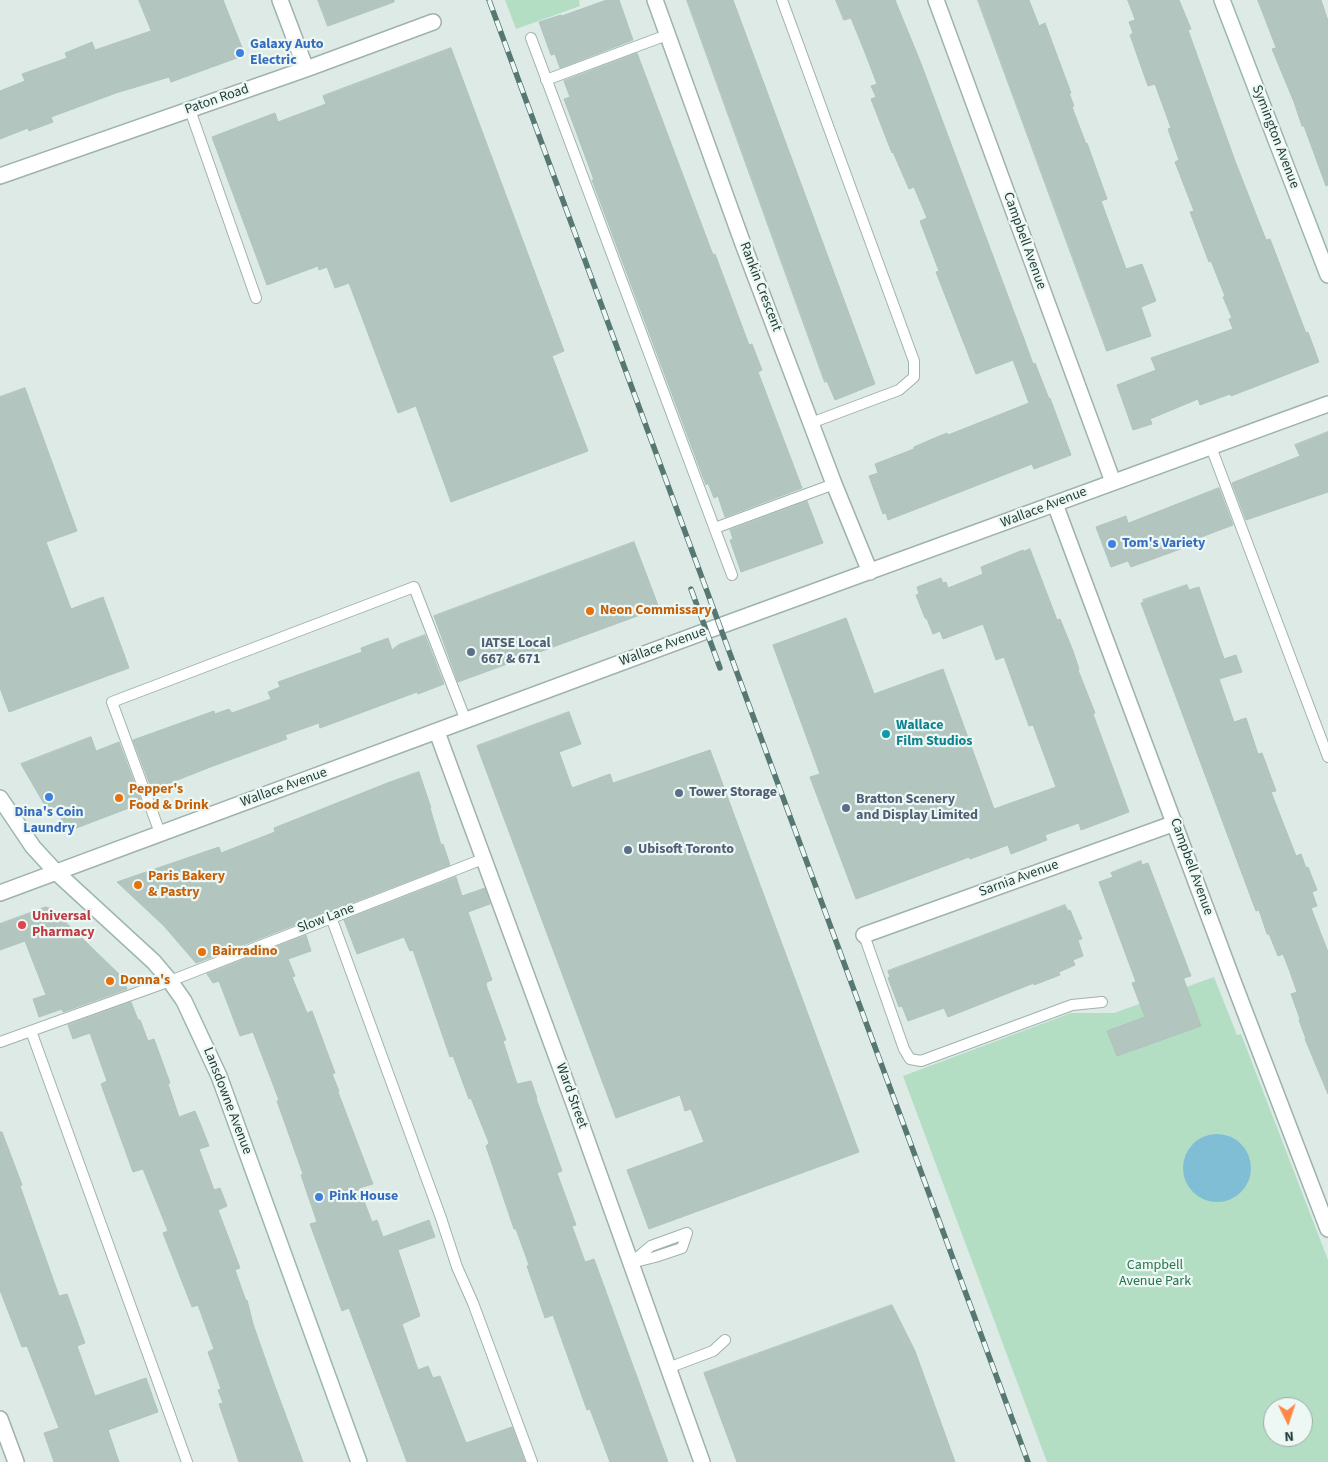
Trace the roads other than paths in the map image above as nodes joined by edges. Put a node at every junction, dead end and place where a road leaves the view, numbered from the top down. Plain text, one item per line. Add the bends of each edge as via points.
1 (280, 0) edge
2 (655, 0) edge
3 (782, 0) edge
4 (936, 0) edge
5 (1222, 0) edge
6 (433, 22) dead end
7 (667, 35) junction
8 (531, 38) dead end
9 (306, 69) junction
10 (546, 80) junction
11 (190, 110) junction
12 (0, 176) edge
13 (1328, 275) edge
14 (256, 298) dead end
15 (1328, 404) edge
16 (811, 423) junction
17 (1211, 447) junction
18 (1113, 482) junction
19 (834, 484) junction
20 (1056, 504) junction
21 (715, 528) junction
22 (870, 572) junction
23 (732, 575) dead end
24 (466, 721) junction
25 (437, 732) junction
26 (1328, 757) edge
27 (0, 798) edge
28 (1175, 823) junction
29 (160, 833) junction
30 (483, 859) junction
31 (56, 872) junction
32 (0, 893) edge
33 (331, 917) junction
34 (864, 936) joint
35 (170, 981) junction
36 (1102, 1002) dead end
37 (31, 1031) junction
38 (0, 1042) edge
39 (1328, 1228) edge
40 (631, 1263) junction
41 (725, 1340) dead end
42 (668, 1368) junction
43 (0, 1419) edge
44 (16, 1462) edge
45 (187, 1462) edge
46 (359, 1462) edge
47 (532, 1462) edge
48 (702, 1462) edge

1 - 9 street
2 - 7 street, Rankin Crescent
3 - 16 lane via 914,361 914,377 899,390
4 - 18 street, Campbell Avenue
5 - 13 street, Symington Avenue
6 - 9 street, Paton Road
7 - 10 lane
7 - 16 street, Rankin Crescent
8 - 10 lane
9 - 11 street, Paton Road
10 - 21 lane
11 - 12 street, Paton Road
11 - 14 lane
15 - 17 street, Wallace Avenue
16 - 19 street, Rankin Crescent
17 - 18 street, Wallace Avenue
17 - 26 lane
18 - 20 street, Wallace Avenue
19 - 21 lane
19 - 22 street, Rankin Crescent
20 - 22 street, Wallace Avenue
20 - 28 street, Campbell Avenue
21 - 23 lane
22 - 24 street, Wallace Avenue
24 - 25 street, Wallace Avenue
24 - 29 lane via 414,587 112,702
25 - 29 street, Wallace Avenue
25 - 30 street, Ward Street
27 - 31 street, Lansdowne Avenue via 33,847
28 - 34 street, Sarnia Avenue
28 - 39 street, Campbell Avenue
29 - 31 street, Wallace Avenue
30 - 33 lane, Slow Lane
30 - 40 street, Ward Street
31 - 32 street, Wallace Avenue
31 - 35 street, Lansdowne Avenue via 154,962
33 - 35 lane, Slow Lane
33 - 47 lane via 457,1267
34 - 36 lane via 910,1059 921,1061 1072,1005
35 - 37 lane, Slow Lane
35 - 46 street, Lansdowne Avenue via 184,1001 219,1076
37 - 38 lane, Slow Lane
37 - 45 lane
40 - 40 lane via 682,1248 687,1234 651,1246
40 - 42 street, Ward Street
41 - 42 lane via 713,1351
42 - 48 street, Ward Street
43 - 44 street

